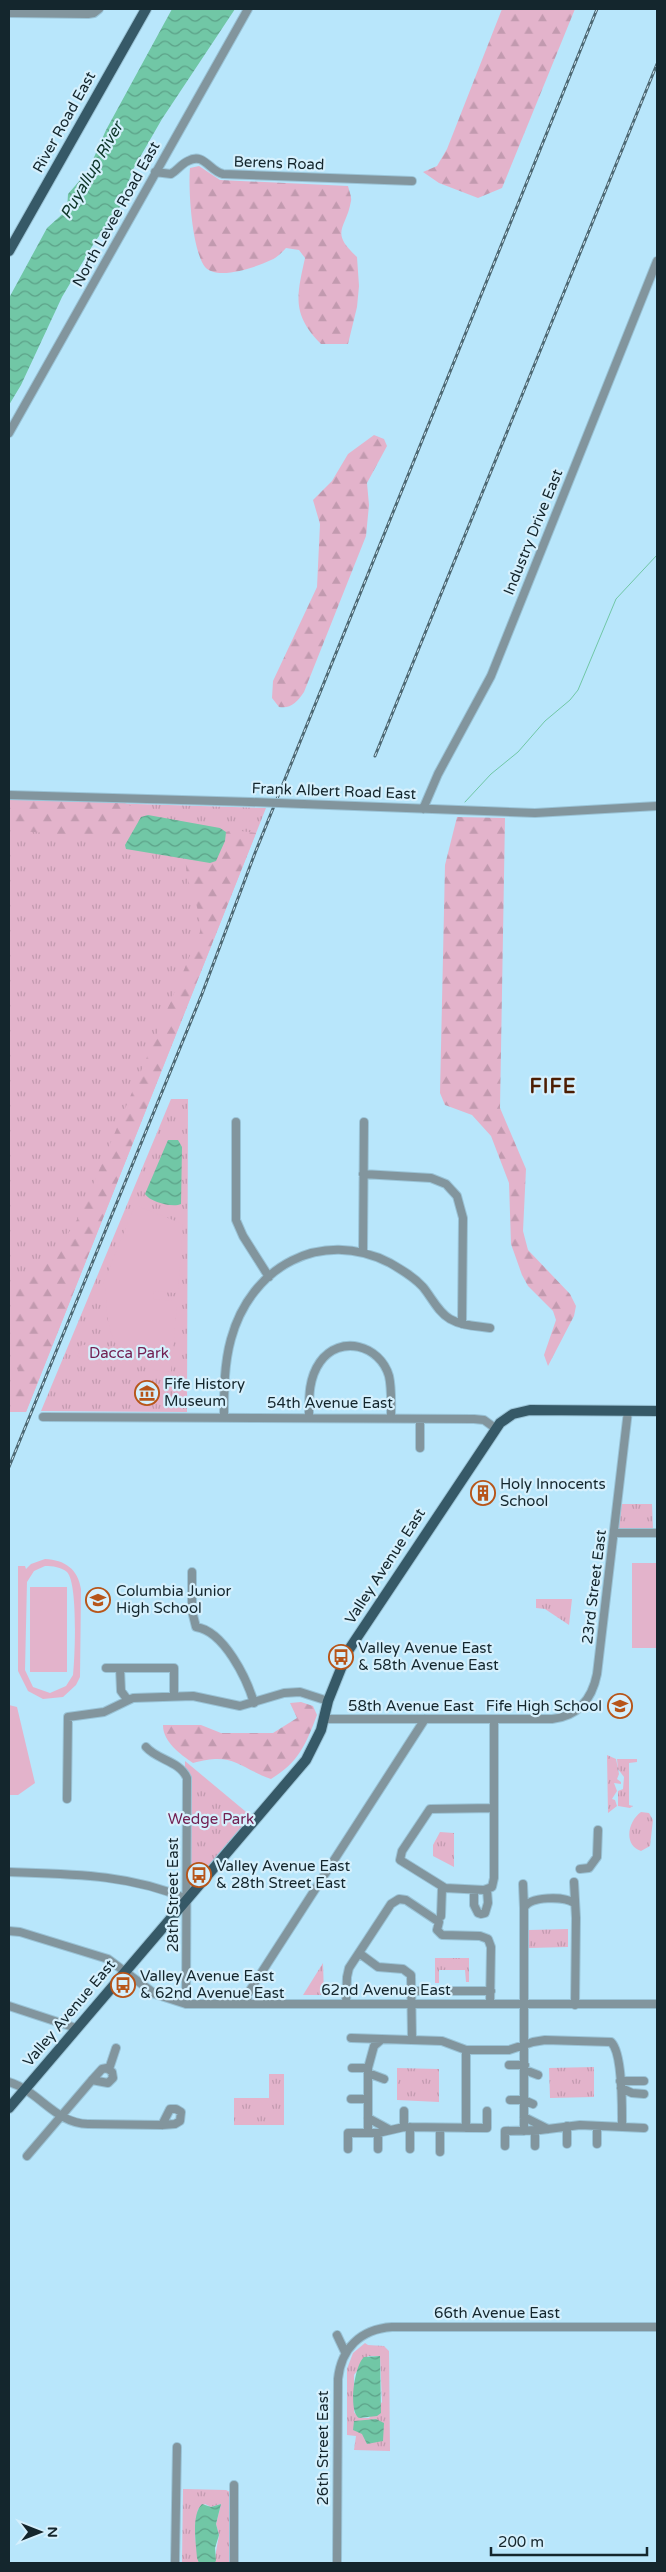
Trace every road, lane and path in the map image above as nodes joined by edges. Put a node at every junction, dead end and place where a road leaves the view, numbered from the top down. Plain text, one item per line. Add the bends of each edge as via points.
1 (146, 9) edge
2 (248, 9) edge
3 (98, 10) edge
4 (9, 13) edge
5 (155, 172) junction
6 (412, 181) dead end
7 (9, 251) edge
8 (657, 261) edge
9 (9, 432) edge
10 (9, 795) edge
11 (657, 806) edge
12 (423, 808) junction
13 (236, 1122) dead end
14 (364, 1122) dead end
15 (363, 1174) junction
16 (363, 1252) junction
17 (269, 1277) junction
18 (462, 1324) junction
19 (490, 1328) dead end
20 (628, 1411) junction
21 (657, 1411) edge
22 (42, 1417) dead end
23 (224, 1418) junction
24 (309, 1418) junction
25 (390, 1418) junction
26 (420, 1419) junction
27 (495, 1428) junction
28 (420, 1448) dead end
29 (614, 1533) junction
30 (657, 1534) edge
31 (192, 1572) dead end
32 (106, 1668) dead end
33 (120, 1668) junction
34 (174, 1695) junction
35 (127, 1699) junction
36 (328, 1701) junction
37 (254, 1703) junction
38 (584, 1704) joint
39 (324, 1719) junction
40 (425, 1719) junction
41 (494, 1720) junction
42 (146, 1747) dead end
43 (67, 1799) dead end
44 (494, 1808) junction
45 (598, 1830) dead end
46 (580, 1869) dead end
47 (9, 1872) edge
48 (574, 1882) dead end
49 (523, 1884) dead end
50 (442, 1888) junction
51 (474, 1890) junction
52 (487, 1890) junction
53 (187, 1899) junction
54 (574, 1903) junction
55 (524, 1910) junction
56 (441, 1916) dead end
57 (9, 1932) edge
58 (359, 1953) junction
59 (123, 1972) junction
60 (412, 1991) junction
61 (491, 1991) junction
62 (186, 2004) junction
63 (248, 2004) junction
64 (346, 2004) junction
65 (412, 2004) junction
66 (490, 2004) junction
67 (526, 2004) junction
68 (657, 2004) edge
69 (575, 2005) junction
70 (9, 2006) edge
71 (76, 2028) junction
72 (351, 2038) dead end
73 (381, 2040) junction
74 (392, 2040) junction
75 (412, 2040) junction
76 (525, 2045) junction
77 (116, 2048) dead end
78 (392, 2049) dead end
79 (466, 2050) junction
80 (509, 2065) dead end
81 (352, 2068) dead end
82 (525, 2068) junction
83 (109, 2069) junction
84 (368, 2071) junction
85 (538, 2075) dead end
86 (384, 2079) dead end
87 (92, 2080) junction
88 (644, 2081) dead end
89 (9, 2082) edge
90 (620, 2084) junction
91 (26, 2088) junction
92 (644, 2094) dead end
93 (351, 2099) dead end
94 (510, 2100) dead end
95 (524, 2100) junction
96 (371, 2103) junction
97 (533, 2104) dead end
98 (9, 2108) edge
99 (404, 2111) dead end
100 (487, 2111) dead end
101 (62, 2116) junction
102 (524, 2116) junction
103 (368, 2118) junction
104 (162, 2124) dead end
105 (567, 2126) junction
106 (597, 2126) junction
107 (407, 2127) junction
108 (622, 2127) junction
109 (440, 2128) junction
110 (466, 2128) junction
111 (548, 2128) junction
112 (644, 2128) dead end
113 (390, 2130) junction
114 (536, 2130) junction
115 (524, 2131) junction
116 (368, 2133) junction
117 (378, 2133) junction
118 (567, 2144) dead end
119 (597, 2144) dead end
120 (505, 2146) dead end
121 (536, 2146) dead end
122 (348, 2149) dead end
123 (378, 2149) dead end
124 (410, 2149) dead end
125 (440, 2152) dead end
126 (27, 2156) dead end
127 (657, 2327) edge
128 (337, 2336) dead end
129 (345, 2352) junction
130 (177, 2448) dead end
131 (234, 2485) dead end
132 (176, 2563) edge
133 (234, 2563) edge
134 (337, 2563) edge

1 - 7 main road, River Road East
2 - 5 street, North Levee Road East
3 - 4 street via 88,14
5 - 6 street, Berens Road via 171,174 188,161 200,159 207,161 215,172 223,174
5 - 9 street, North Levee Road East
8 - 12 street, Industry Drive East via 491,676
10 - 12 street, Frank Albert Road East, bridge
11 - 12 street, Frank Albert Road East via 549,813
13 - 17 street via 236,1220
14 - 15 street
15 - 16 street
15 - 18 street via 431,1178 446,1184 457,1196 463,1218
16 - 17 street via 342,1249 314,1252 291,1260
16 - 18 street via 412,1276 445,1315
17 - 23 street via 246,1306 230,1340 224,1385
18 - 19 street
20 - 21 main road
20 - 27 main road, Valley Avenue East via 530,1410 517,1412
20 - 29 street, 23rd Street East
22 - 23 street, 54th Avenue East
23 - 24 street, 54th Avenue East
24 - 25 street, 54th Avenue East
24 - 25 street via 310,1384 318,1366 330,1353 350,1346 370,1350 384,1365 390,1385
25 - 26 street, 54th Avenue East
26 - 27 street, 54th Avenue East via 479,1419
26 - 28 street
27 - 36 main road, Valley Avenue East via 356,1637
29 - 30 street
29 - 38 street, 23rd Street East via 597,1674 593,1690
31 - 37 street via 192,1611 196,1627 211,1632 225,1647 243,1674
32 - 33 street
33 - 34 street via 174,1668
33 - 35 street via 121,1691
34 - 35 street, 58th Avenue East
34 - 37 street, 58th Avenue East via 237,1706
35 - 43 street, 58th Avenue East via 104,1712 68,1716 72,1782
36 - 37 street, 58th Avenue East via 292,1692
36 - 39 main road, Valley Avenue East
38 - 41 street, 58th Avenue East via 558,1718
39 - 40 street, 58th Avenue East
39 - 53 main road, Valley Avenue East via 306,1760
40 - 41 street, 58th Avenue East
40 - 63 street via 247,1995
41 - 44 street
42 - 53 street, 28th Street East via 180,1768 187,1778
44 - 50 street via 435,1808 425,1814 399,1858
44 - 52 street via 494,1881
45 - 46 street via 596,1861
47 - 53 street via 110,1877
48 - 54 street
49 - 55 street
50 - 51 street
50 - 56 street
51 - 52 street
51 - 52 street via 476,1910 482,1914 488,1907
53 - 59 main road, Valley Avenue East
53 - 62 street, 28th Street East
54 - 55 street via 534,1900 526,1904
54 - 69 street
55 - 67 street
57 - 59 street, 62nd Avenue East via 20,1932 108,1959
58 - 60 street via 378,1967 408,1972 412,1978
58 - 61 street via 392,1903 404,1899 439,1922 436,1928 441,1934 488,1939
58 - 64 street via 347,1975
59 - 62 street, 62nd Avenue East via 155,1994
59 - 71 main road, Valley Avenue East
60 - 61 street
60 - 65 street
61 - 66 street
62 - 63 street, 62nd Avenue East
63 - 64 street, 62nd Avenue East
64 - 65 street, 62nd Avenue East
65 - 66 street, 62nd Avenue East
65 - 75 street
66 - 67 street, 62nd Avenue East
67 - 69 street, 62nd Avenue East
67 - 76 street
68 - 69 street, 62nd Avenue East
70 - 71 street
71 - 91 main road, Valley Avenue East
72 - 73 street
73 - 74 street
73 - 84 street via 374,2046
74 - 75 street
74 - 78 street
75 - 79 street via 442,2041
76 - 79 street via 509,2050
76 - 82 street
76 - 90 street via 545,2040 611,2042 615,2048
77 - 83 street
79 - 110 street
80 - 82 street
81 - 84 street
82 - 85 street
82 - 95 street
83 - 87 street via 102,2069
83 - 87 street via 113,2075 110,2082
84 - 86 street
84 - 96 street
87 - 101 street
88 - 90 street
89 - 91 street
90 - 92 street via 632,2093
90 - 108 street
91 - 98 main road, Valley Avenue East
91 - 101 street
93 - 96 street
94 - 95 street
95 - 97 street
95 - 102 street
96 - 103 street
99 - 107 street
100 - 110 street via 487,2128
101 - 104 street via 81,2124
101 - 126 street
102 - 111 street
102 - 115 street
103 - 113 street
103 - 116 street
105 - 106 street
105 - 111 street
105 - 118 street
106 - 108 street
106 - 119 street
107 - 109 street
107 - 113 street
107 - 124 street
108 - 112 street
109 - 110 street
109 - 125 street
111 - 114 street
113 - 117 street
114 - 115 street
114 - 121 street
115 - 120 street via 505,2131
116 - 117 street
116 - 122 street via 348,2133
117 - 123 street
127 - 129 street, 66th Avenue East via 381,2327 358,2338
128 - 129 street
129 - 134 street, 26th Street East via 338,2380
130 - 132 street
131 - 133 street

